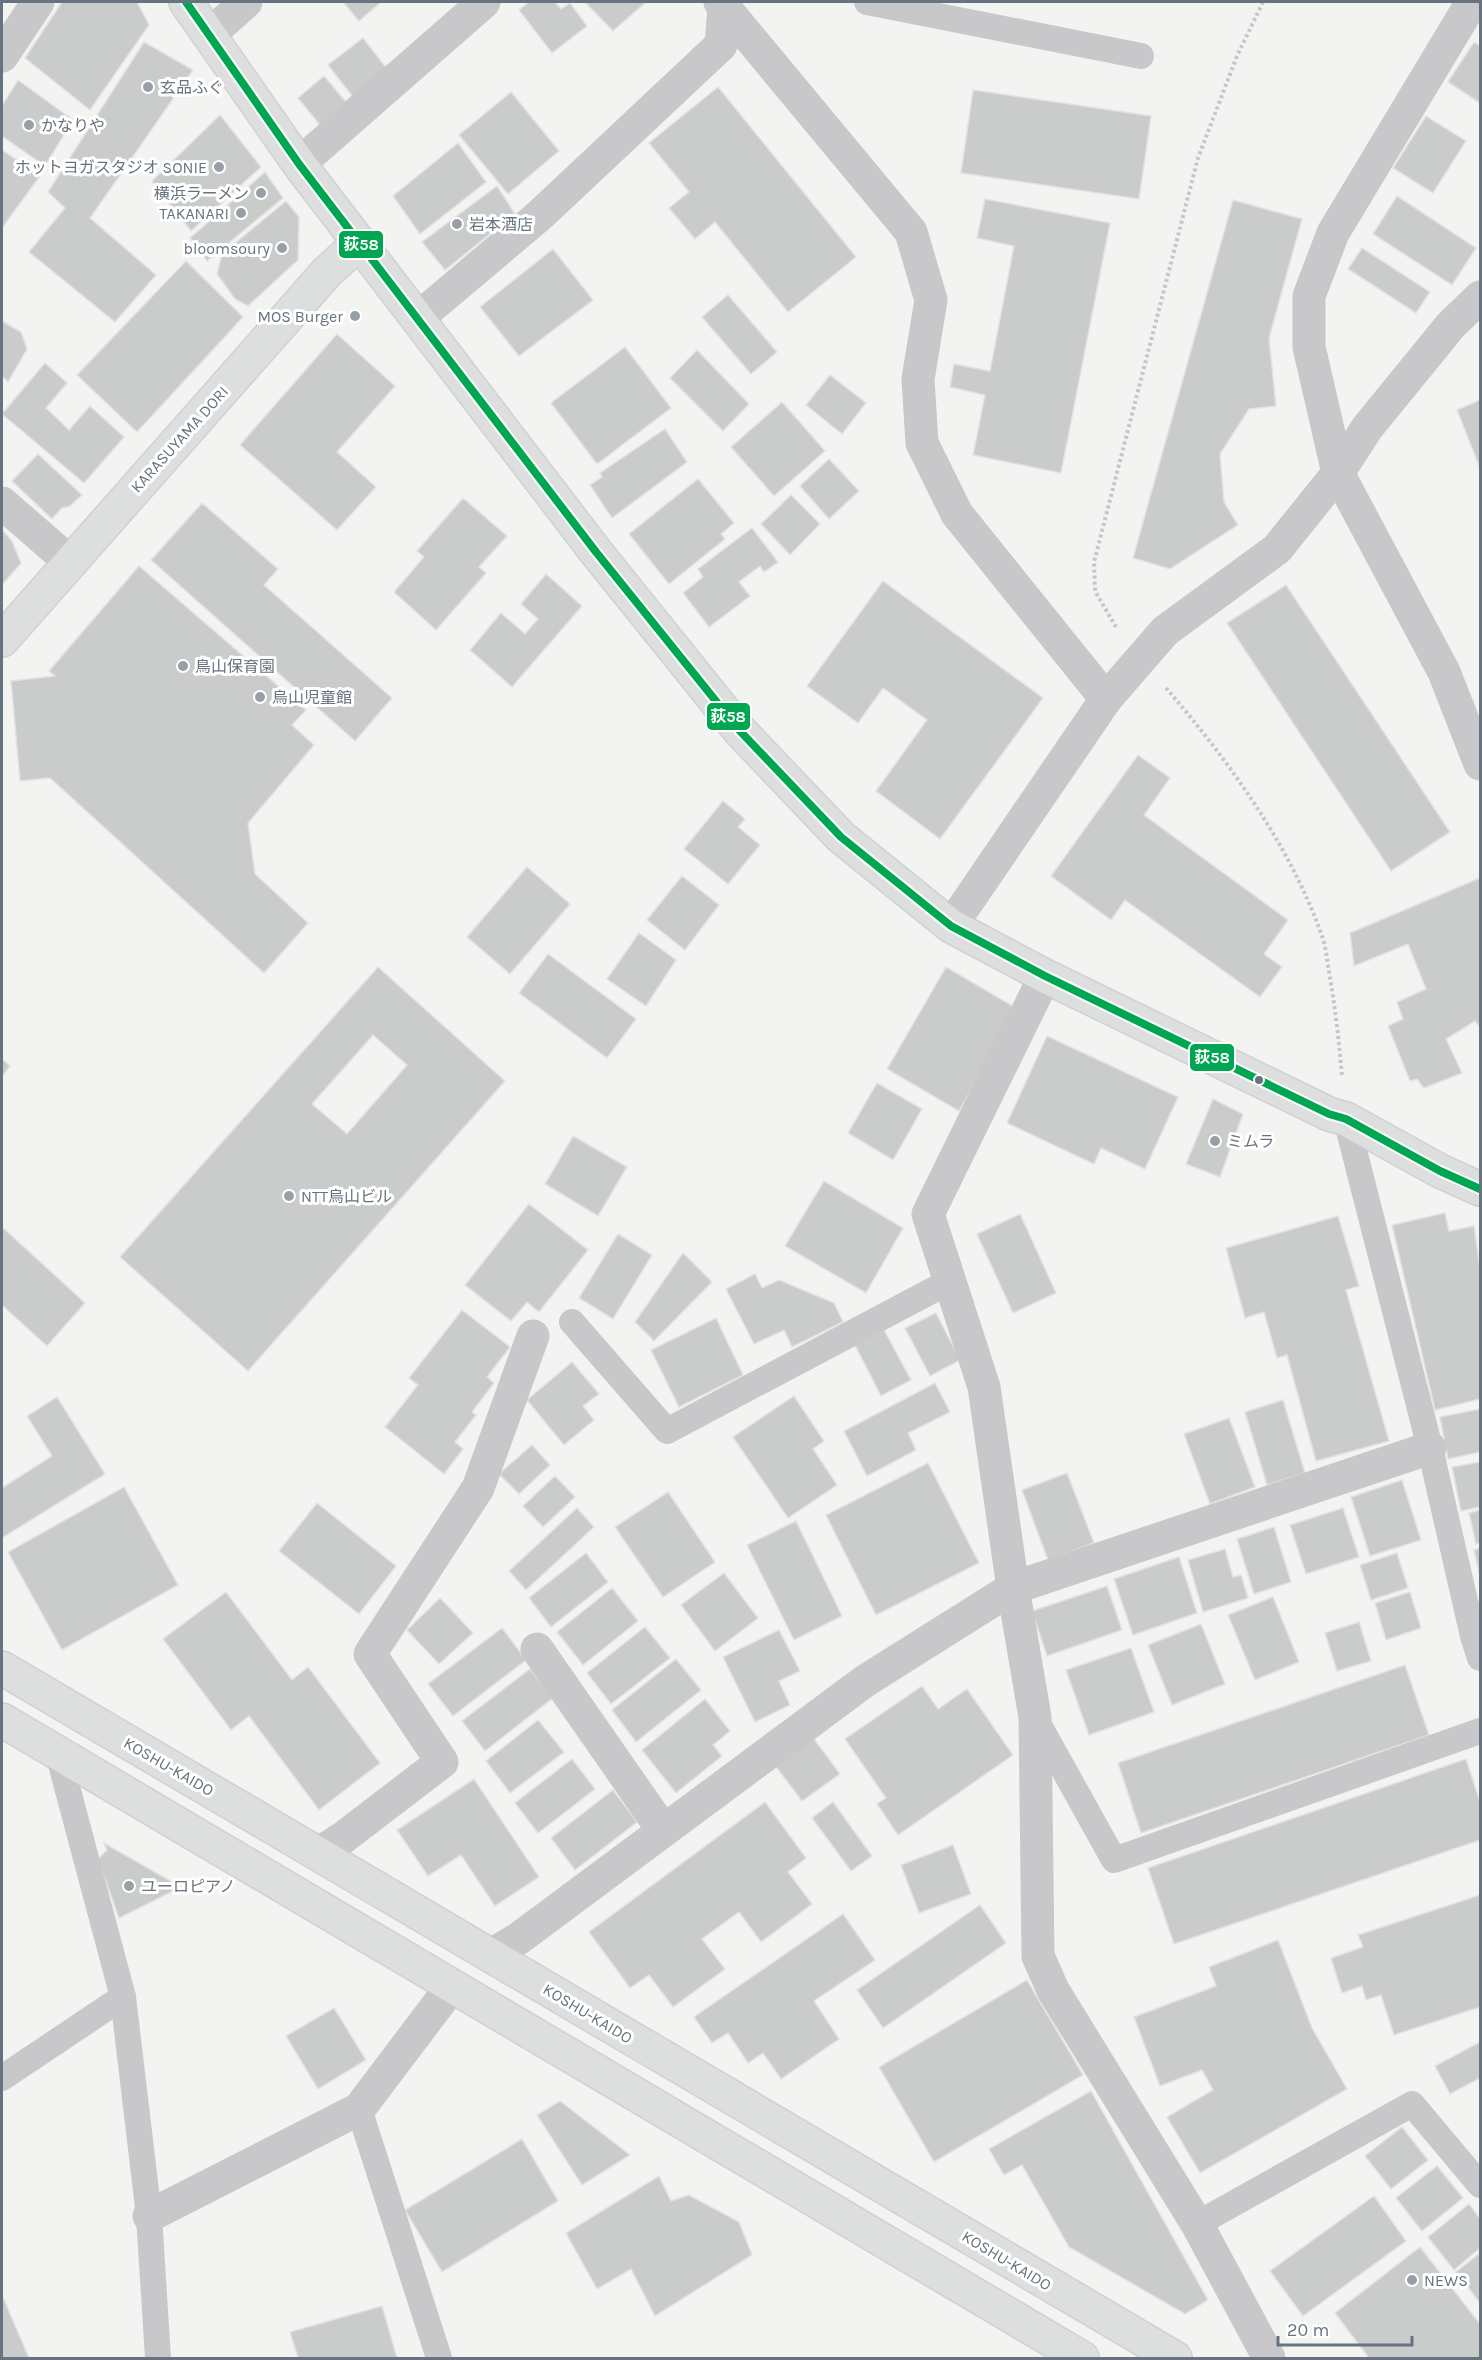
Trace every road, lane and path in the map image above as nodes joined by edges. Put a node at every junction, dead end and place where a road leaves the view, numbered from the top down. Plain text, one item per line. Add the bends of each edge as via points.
1 (38, 2) edge
2 (186, 2) edge
3 (246, 2) edge
4 (484, 2) edge
5 (867, 2) edge
6 (1472, 2) edge
7 (722, 4) edge
8 (209, 35) junction
9 (2, 56) edge
10 (1141, 56) dead end
11 (299, 164) junction
12 (360, 242) junction
13 (1480, 297) edge
14 (418, 318) junction
15 (1338, 473) junction
16 (2, 503) edge
17 (70, 562) junction
18 (2, 640) edge
19 (1107, 699) junction
20 (1480, 764) edge
21 (951, 926) junction
22 (1045, 976) junction
23 (1346, 1119) junction
24 (1480, 1189) edge
25 (952, 1280) junction
26 (572, 1322) dead end
27 (533, 1336) dead end
28 (1430, 1448) junction
29 (1013, 1588) junction
30 (537, 1649) dead end
31 (1480, 1658) edge
32 (2, 1668) edge
33 (1035, 1717) junction
34 (2, 1720) edge
35 (1480, 1731) edge
36 (58, 1753) junction
37 (663, 1830) junction
38 (318, 1854) junction
39 (491, 1955) junction
40 (452, 1986) junction
41 (123, 1996) junction
42 (2, 2078) edge
43 (359, 2109) junction
44 (1480, 2185) edge
45 (149, 2216) junction
46 (1197, 2224) junction
47 (158, 2358) edge
48 (439, 2358) edge
49 (1082, 2358) edge
50 (1174, 2358) edge
51 (1269, 2358) edge

1 - 9 street
2 - 8 main road
3 - 8 street
4 - 11 street
5 - 10 lane
6 - 15 street via 1333,233 1309,296 1309,347
7 - 14 street via 721,45 540,215
7 - 19 street via 911,232 931,300 918,379 922,443 957,514
8 - 11 main road
11 - 12 main road
12 - 14 main road
12 - 17 main road, KARASUYAMA DORI via 327,272
13 - 15 street via 1451,325 1367,428
14 - 21 main road via 596,552 740,731 841,837
15 - 19 street via 1277,549 1165,631
15 - 20 street via 1444,672
16 - 17 street
17 - 18 main road, KARASUYAMA DORI
19 - 21 street
21 - 22 main road
22 - 23 main road
22 - 25 street via 928,1214
23 - 24 main road
23 - 28 lane
25 - 26 lane via 667,1431
25 - 29 street via 984,1387
27 - 38 street via 478,1488 370,1654 442,1762
28 - 29 street
28 - 31 lane
29 - 33 street
29 - 37 street via 865,1681
30 - 37 street
32 - 38 main road, KOSHU-KAIDO
33 - 35 lane via 1114,1860
33 - 46 street via 1038,1956 1053,1990
34 - 36 main road
36 - 40 main road
36 - 41 lane
37 - 39 street
38 - 39 main road, KOSHU-KAIDO
39 - 50 main road, KOSHU-KAIDO
40 - 43 street
40 - 49 main road
41 - 42 lane
41 - 45 lane
43 - 45 street
43 - 48 lane
44 - 46 lane via 1412,2104
45 - 47 lane
46 - 51 street

